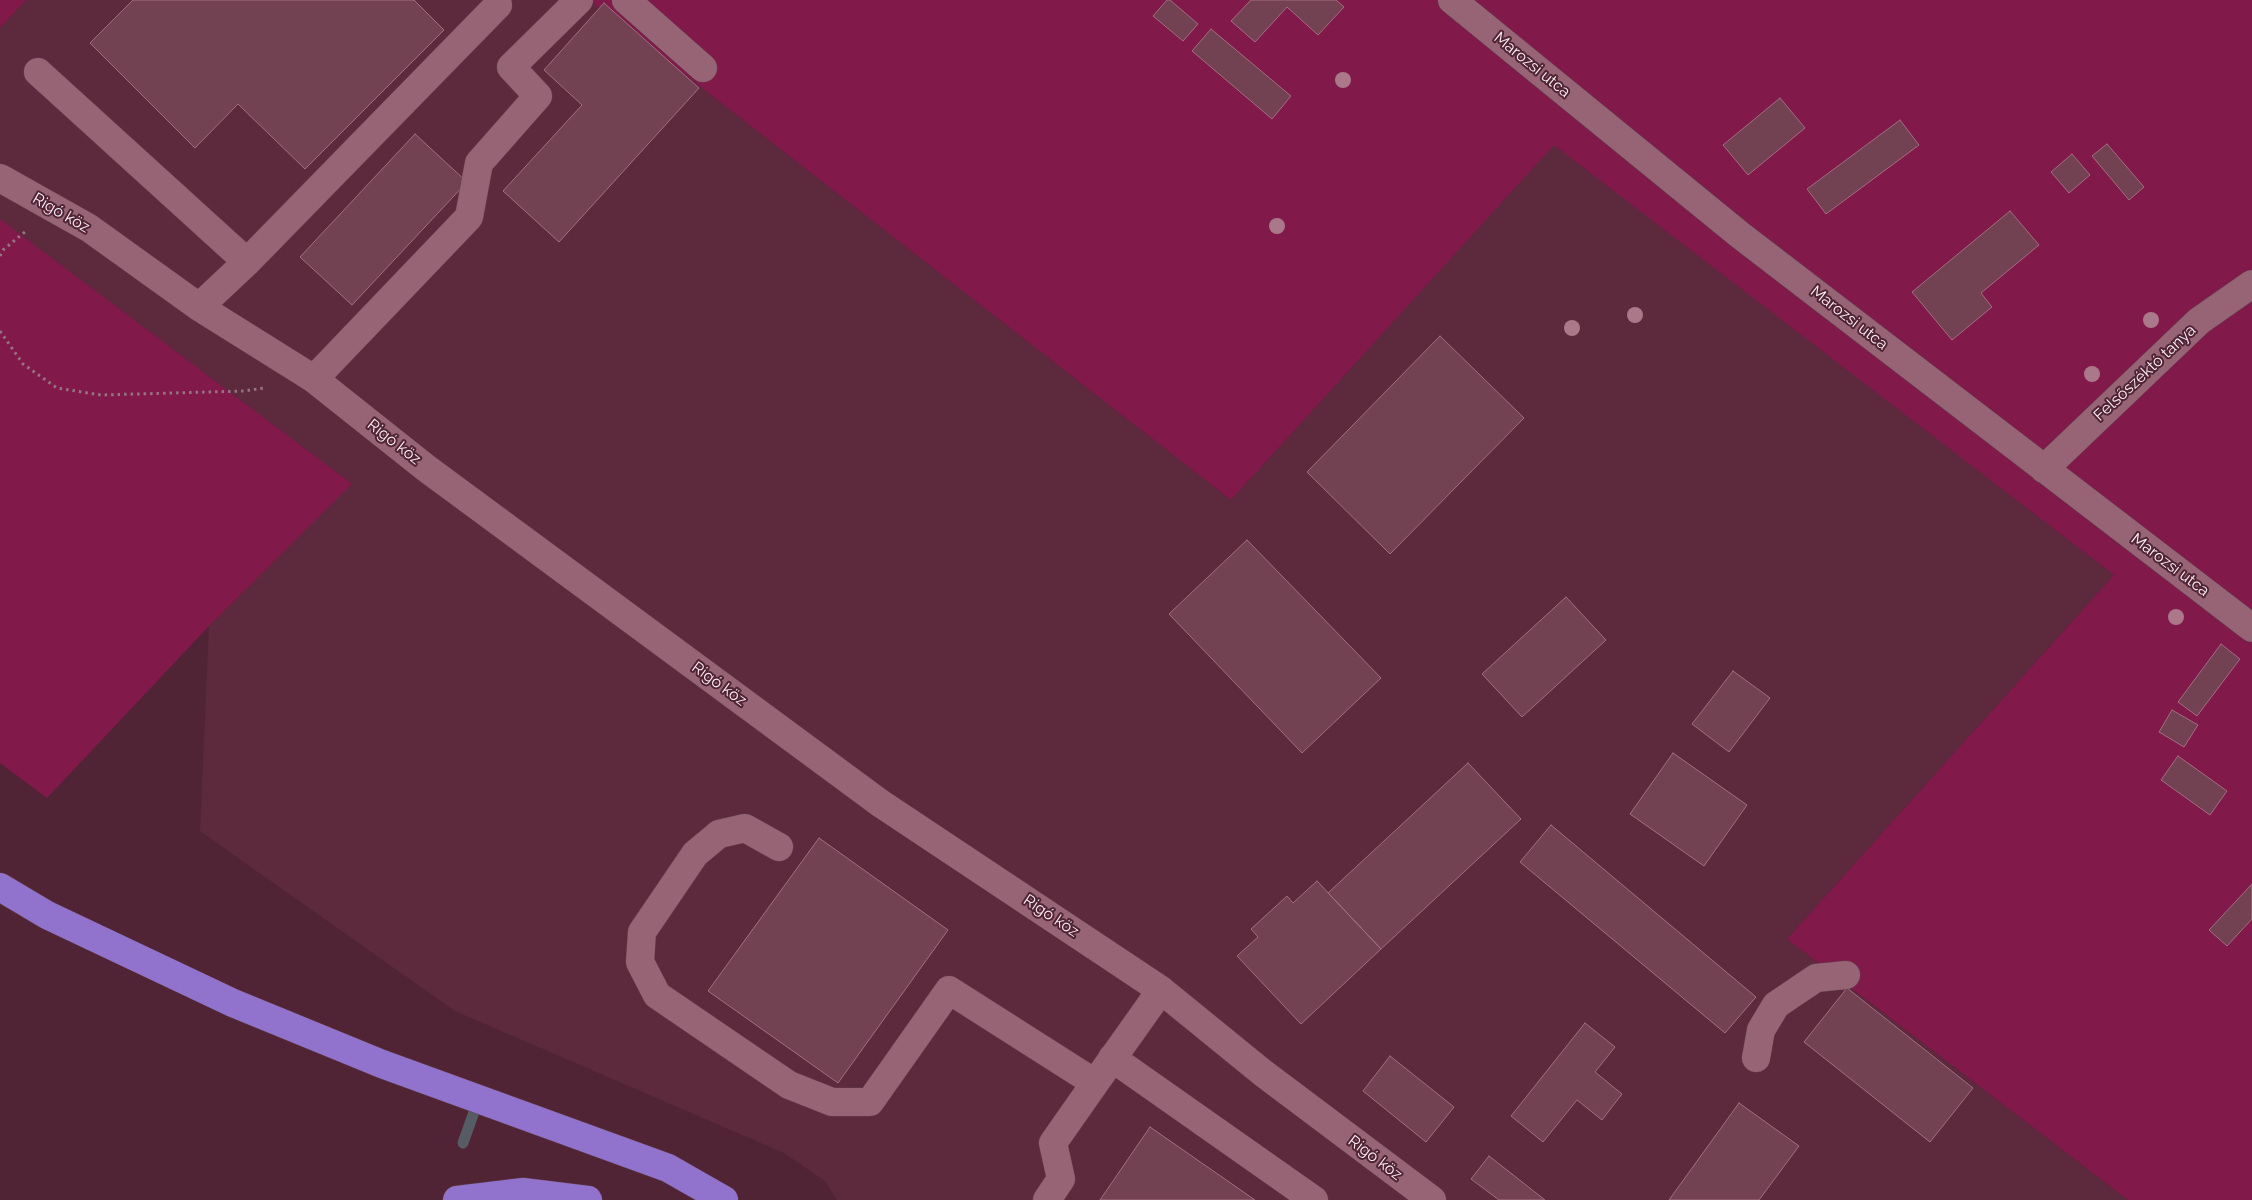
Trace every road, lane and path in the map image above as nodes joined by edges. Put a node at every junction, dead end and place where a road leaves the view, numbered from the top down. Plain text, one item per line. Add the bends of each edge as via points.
1 (579, 0) edge
2 (626, 0) edge
3 (1452, 0) edge
4 (498, 5) dead end
5 (703, 68) dead end
6 (38, 72) dead end
7 (0, 178) edge
8 (246, 262) junction
9 (2252, 284) edge
10 (199, 306) junction
11 (0, 331) edge
12 (314, 379) junction
13 (2044, 469) junction
14 (2252, 628) edge
15 (779, 847) dead end
16 (0, 887) edge
17 (1846, 975) dead end
18 (1161, 990) junction
19 (1112, 1058) junction
20 (1756, 1058) dead end
21 (1095, 1082) junction
22 (457, 1200) edge
23 (588, 1200) edge
24 (724, 1200) edge
25 (1047, 1200) edge
26 (1314, 1200) edge
27 (1432, 1200) edge

1 - 12 street via 511,67 538,96 480,163 469,217
2 - 5 street
3 - 13 street, Marozsi utca via 1740,235
4 - 8 street
6 - 8 street
7 - 10 street, Rigó köz via 89,228
8 - 10 street
9 - 13 street, Felsőszéktó tanya via 2199,322
10 - 12 street, Rigó köz
11 - 12 path via 23,364 57,388 101,395 244,391
12 - 18 street, Rigó köz via 426,468 880,803
13 - 14 street, Marozsi utca
15 - 21 street via 745,828 719,834 695,854 642,932 640,962 657,995 789,1085 832,1102 870,1102 949,990
16 - 24 highway via 47,915 233,1003 382,1064 668,1168
17 - 20 street via 1816,978 1776,1005 1761,1030
18 - 19 street
18 - 27 street, Rigó köz via 1263,1073
19 - 21 street
19 - 26 street
21 - 25 street via 1053,1143 1061,1179
22 - 23 highway via 523,1192

